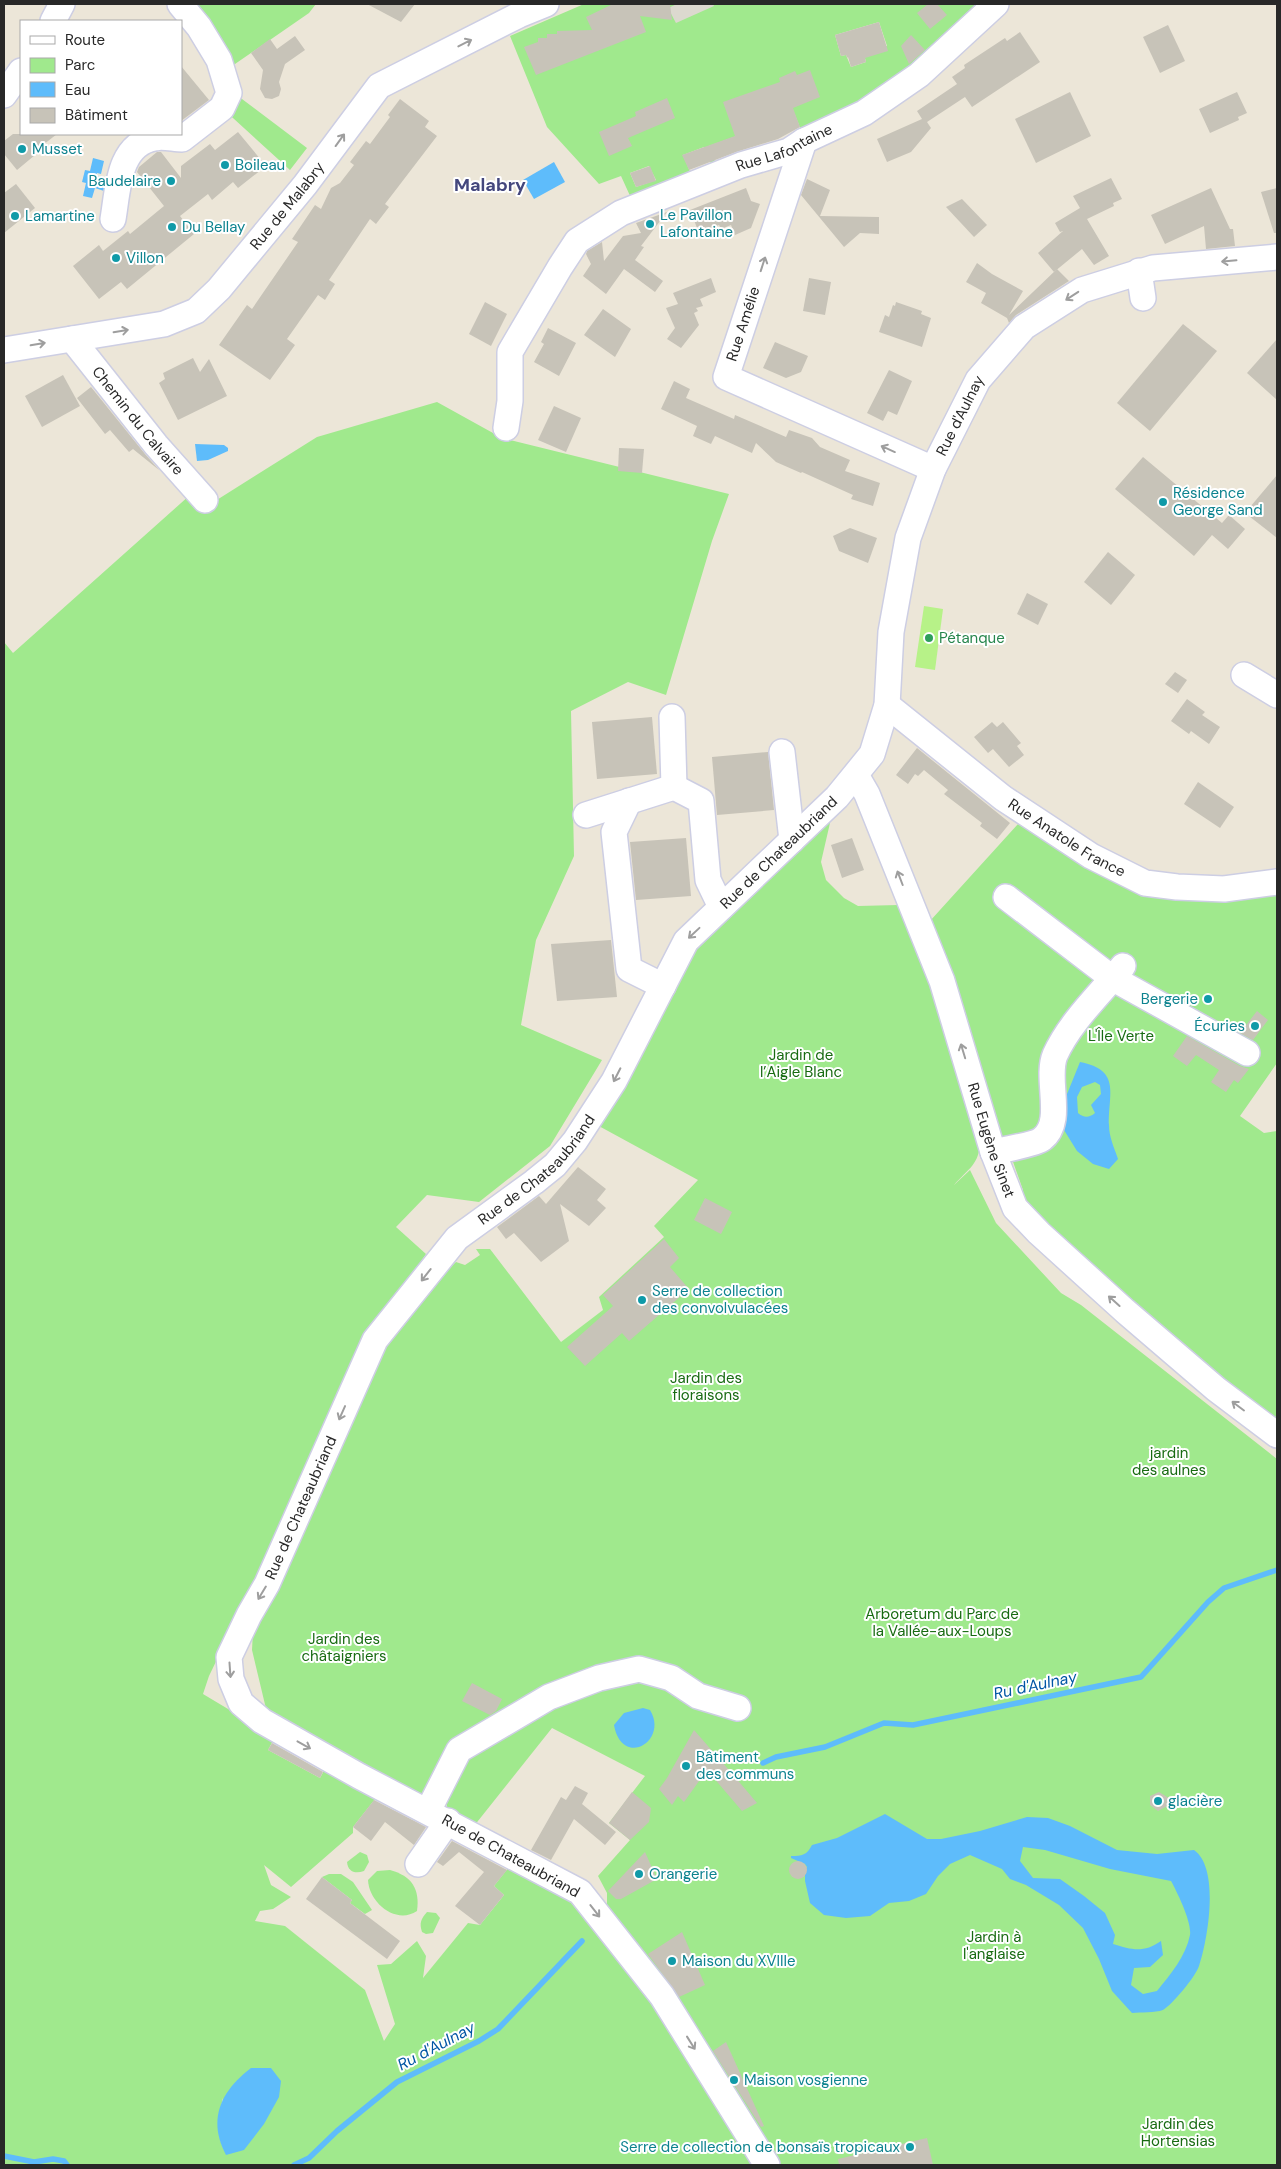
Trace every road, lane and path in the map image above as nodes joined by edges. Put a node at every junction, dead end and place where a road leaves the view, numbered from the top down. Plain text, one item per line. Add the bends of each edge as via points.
1 (62, 4) edge
2 (180, 4) edge
3 (546, 4) edge
4 (996, 4) edge
5 (521, 9) edge
6 (54, 20) edge
7 (20, 72) edge
8 (4, 95) edge
9 (804, 141) junction
10 (113, 219) dead end
11 (1277, 257) edge
12 (1139, 271) junction
13 (1143, 298) dead end
14 (72, 339) junction
15 (4, 350) edge
16 (506, 428) dead end
17 (933, 469) junction
18 (205, 500) dead end
19 (1244, 675) dead end
20 (1277, 694) edge
21 (887, 705) junction
22 (672, 717) dead end
23 (782, 752) dead end
24 (856, 775) junction
25 (674, 787) junction
26 (629, 801) junction
27 (586, 815) dead end
28 (792, 840) junction
29 (1277, 882) edge
30 (1006, 896) dead end
31 (721, 907) junction
32 (1117, 972) junction
33 (662, 986) junction
34 (1247, 1052) dead end
35 (993, 1152) junction
36 (1277, 1435) edge
37 (738, 1708) dead end
38 (438, 1816) junction
39 (418, 1864) dead end
40 (767, 2165) edge

1 - 6 street
2 - 10 street via 219,60 229,93 222,108 182,139 155,138 136,145 124,160
3 - 5 street, Rue de Malabry
4 - 9 street, Rue Lafontaine via 919,75 864,113
14 -> 5 street, Rue de Malabry via 164,324 196,311 219,289 310,179 380,86
7 - 8 street
9 - 16 street, Rue Lafontaine via 790,151 740,165 621,213 577,241 510,352 510,401
17 -> 9 street, Rue Amélie via 726,377
11 -> 12 street, Rue d'Aulnay
12 - 13 street
12 -> 17 street, Rue d'Aulnay via 1082,290 1024,327 978,380
15 -> 14 street, Rue de Malabry
14 - 18 street, Chemin du Calvaire via 156,445
17 - 21 street, Rue d'Aulnay via 908,538 892,632
19 - 20 street
21 - 24 street, Rue d'Aulnay via 872,754
21 - 29 street, Rue Anatole France via 1003,798 1091,856 1145,883 1224,889
22 - 25 street
23 - 28 street
24 - 28 street, Rue de Chateaubriand
35 -> 24 street, Rue Eugène Sinet via 942,980 867,794
25 - 26 street
25 - 31 street via 701,801 708,880
26 - 27 street
26 - 33 street via 614,832 629,969
28 - 31 street, Rue de Chateaubriand
30 - 32 street
31 -> 33 street, Rue de Chateaubriand via 686,941
32 - 34 street
32 - 35 street via 1063,1040 1054,1057 1052,1125 1041,1140
33 -> 38 street, Rue de Chateaubriand via 604,1099 575,1140 534,1182 457,1238 375,1340 267,1584 229,1657 231,1679 241,1702 262,1721
36 -> 35 street, Rue Eugène Sinet via 1216,1389 1039,1233 1015,1208
37 - 38 street via 698,1696 671,1678 639,1669 599,1678 549,1698 459,1750
38 - 39 street
38 -> 40 street, Rue de Chateaubriand via 580,1892 662,1996

